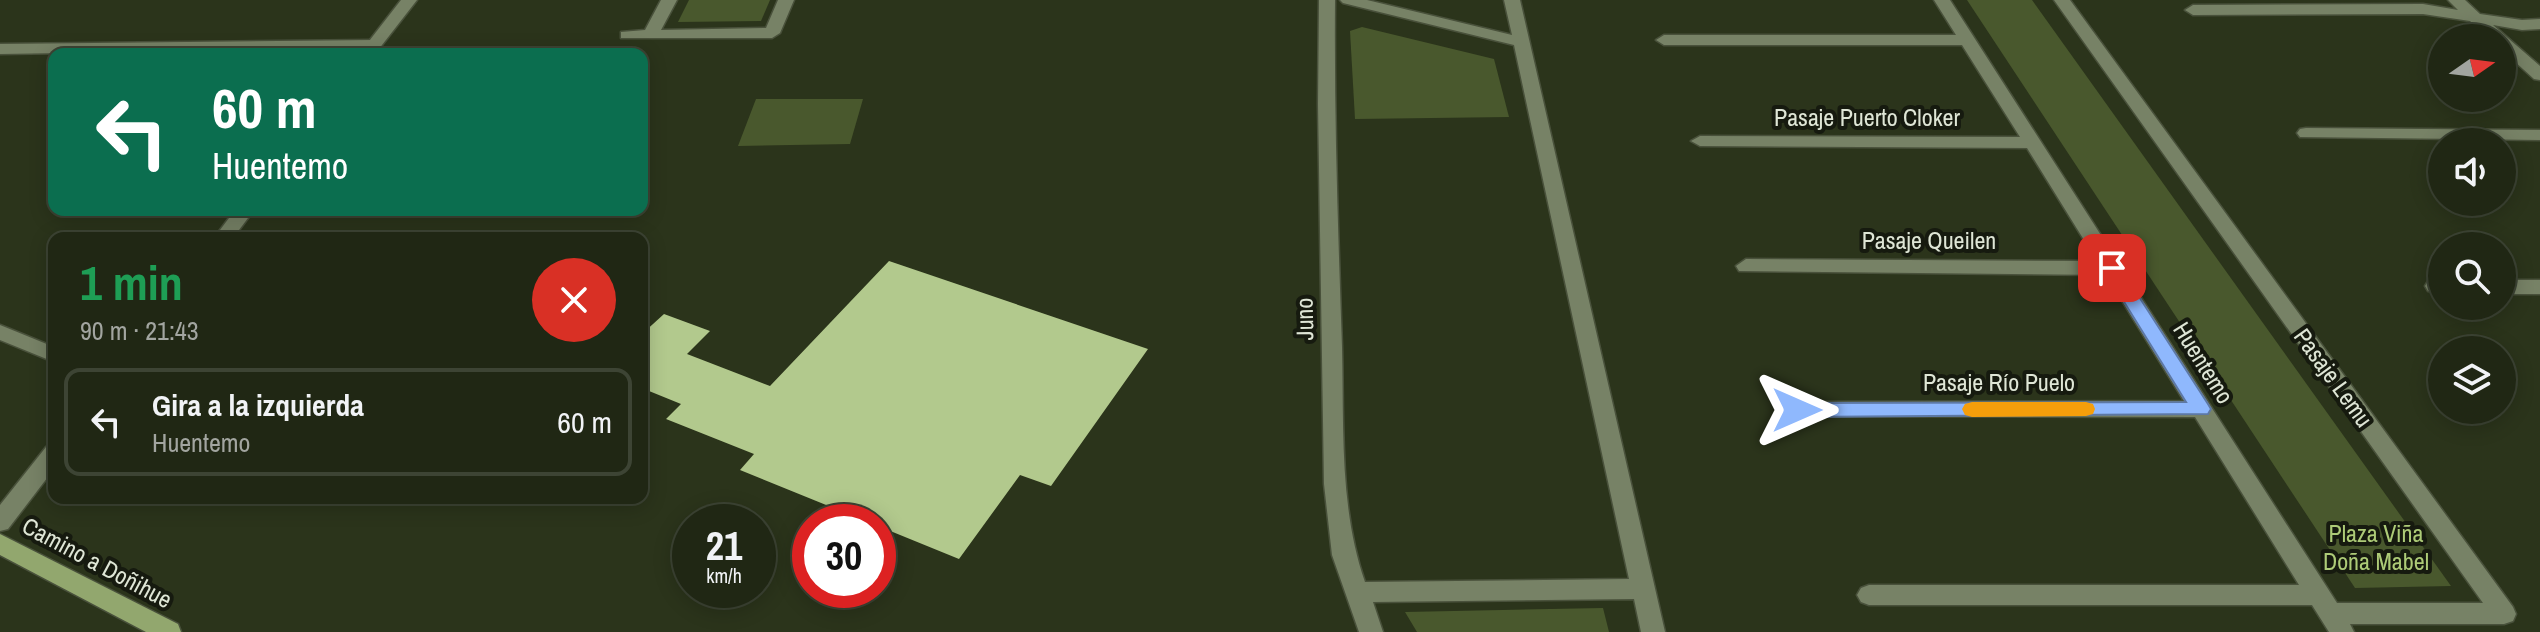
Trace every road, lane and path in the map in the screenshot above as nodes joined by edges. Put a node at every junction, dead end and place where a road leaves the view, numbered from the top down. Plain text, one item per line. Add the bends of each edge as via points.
1 (409, 0) edge
2 (669, 0) edge
3 (786, 0) edge
4 (1327, 0) edge
5 (1348, 0) edge
6 (1512, 0) edge
7 (1942, 0) edge
8 (2062, 0) edge
9 (2456, 0) edge
10 (2193, 10) dead end
11 (2476, 18) junction
12 (2483, 24) edge
13 (2540, 24) edge
14 (627, 35) dead end
15 (650, 35) junction
16 (1664, 40) dead end
17 (1968, 40) junction
18 (1521, 42) junction
19 (372, 48) edge
20 (0, 49) edge
21 (48, 49) edge
22 (2516, 54) edge
23 (2540, 75) edge
24 (2306, 133) dead end
25 (2540, 135) edge
26 (1700, 141) dead end
27 (2033, 143) junction
28 (240, 216) edge
29 (228, 232) edge
30 (1746, 266) dead end
31 (2112, 268) junction
32 (2516, 287) edge
33 (2540, 287) edge
34 (0, 332) edge
35 (48, 352) edge
36 (2201, 409) junction
37 (1797, 410) dead end
38 (48, 461) edge
39 (0, 522) edge
40 (0, 544) edge
41 (1643, 589) junction
42 (1355, 592) junction
43 (1869, 595) dead end
44 (2325, 604) junction
45 (169, 632) edge
46 (1371, 632) edge
47 (1653, 632) edge
48 (2342, 632) edge

1 - 19 street
2 - 15 street
3 - 15 street via 772,33
4 - 42 street, Juno via 1335,484 1344,555
5 - 18 street
6 - 18 street
7 - 17 street, Huentemo
8 - 44 street, Pasaje Lemu via 2504,614
9 - 11 street
10 - 11 street via 2423,9
11 - 12 street
11 - 13 street
14 - 15 street
16 - 17 street
17 - 27 street, Huentemo
18 - 41 street
20 - 21 street
22 - 23 street
24 - 25 street
26 - 27 street, Pasaje Puerto Cloker
27 - 31 street, Huentemo
28 - 29 street
30 - 31 street, Pasaje Queilen
31 - 36 street, Huentemo
32 - 33 street
34 - 35 street
36 - 37 street, Pasaje Río Puelo
36 - 44 street, Huentemo
38 - 39 street
40 - 45 main road, Camino a Doñihue
41 - 42 street
41 - 47 street
42 - 46 street, Juno
43 - 44 street, Pasaje Lemu
44 - 48 street, Huentemo

